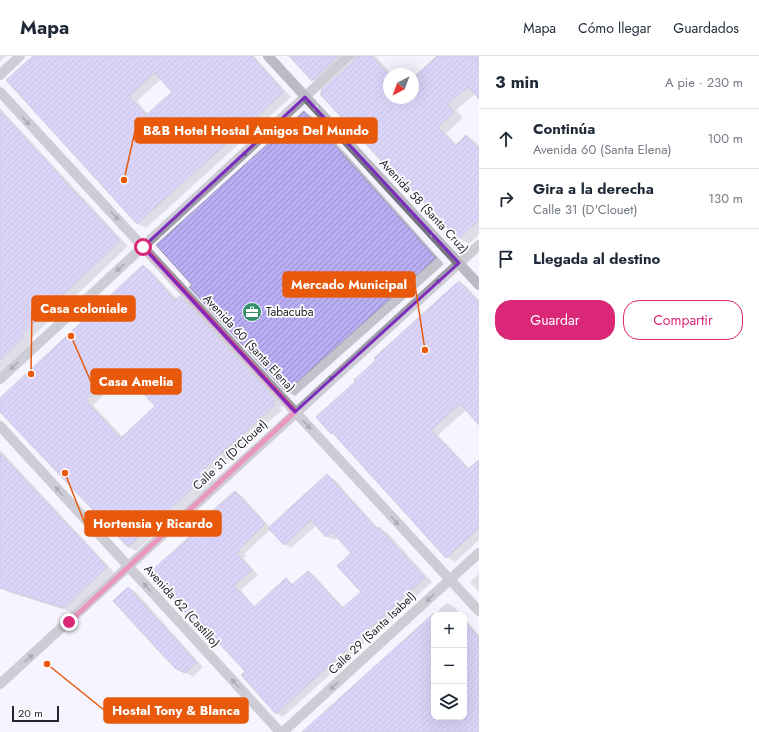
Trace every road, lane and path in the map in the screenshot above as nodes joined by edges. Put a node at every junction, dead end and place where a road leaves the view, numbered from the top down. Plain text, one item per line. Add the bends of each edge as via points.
1 (20, 56) edge
2 (268, 56) edge
3 (349, 56) edge
4 (0, 75) edge
5 (0, 92) edge
6 (306, 97) junction
7 (479, 244) edge
8 (143, 247) junction
9 (459, 263) junction
10 (479, 285) edge
11 (0, 379) edge
12 (295, 412) junction
13 (0, 426) edge
14 (479, 553) edge
15 (128, 566) junction
16 (450, 580) junction
17 (479, 611) edge
18 (0, 684) edge
19 (280, 732) edge
20 (284, 732) edge

1 - 4 street
2 - 6 main road, Avenida 58 (Santa Cruz)
3 - 6 street
5 -> 8 street, Avenida 60 (Santa Elena)
6 -> 8 street
9 -> 6 main road, Avenida 58 (Santa Cruz)
7 - 9 street, Calle 31 (D'Clouet)
8 -> 11 street
8 - 12 street, Avenida 60 (Santa Elena)
9 - 10 main road, Avenida 58 (Santa Cruz)
12 -> 9 street, Calle 31 (D'Clouet)
12 - 15 street, Calle 31 (D'Clouet)
12 -> 16 street, Avenida 60 (Santa Elena)
15 -> 13 street, Avenida 62 (Castillo)
14 - 16 street, Calle 29 (Santa Isabel)
18 -> 15 street, Calle 31 (D'Clouet)
19 -> 15 street, Avenida 62 (Castillo)
16 - 17 street, Avenida 60 (Santa Elena)
16 -> 20 street, Calle 29 (Santa Isabel)

